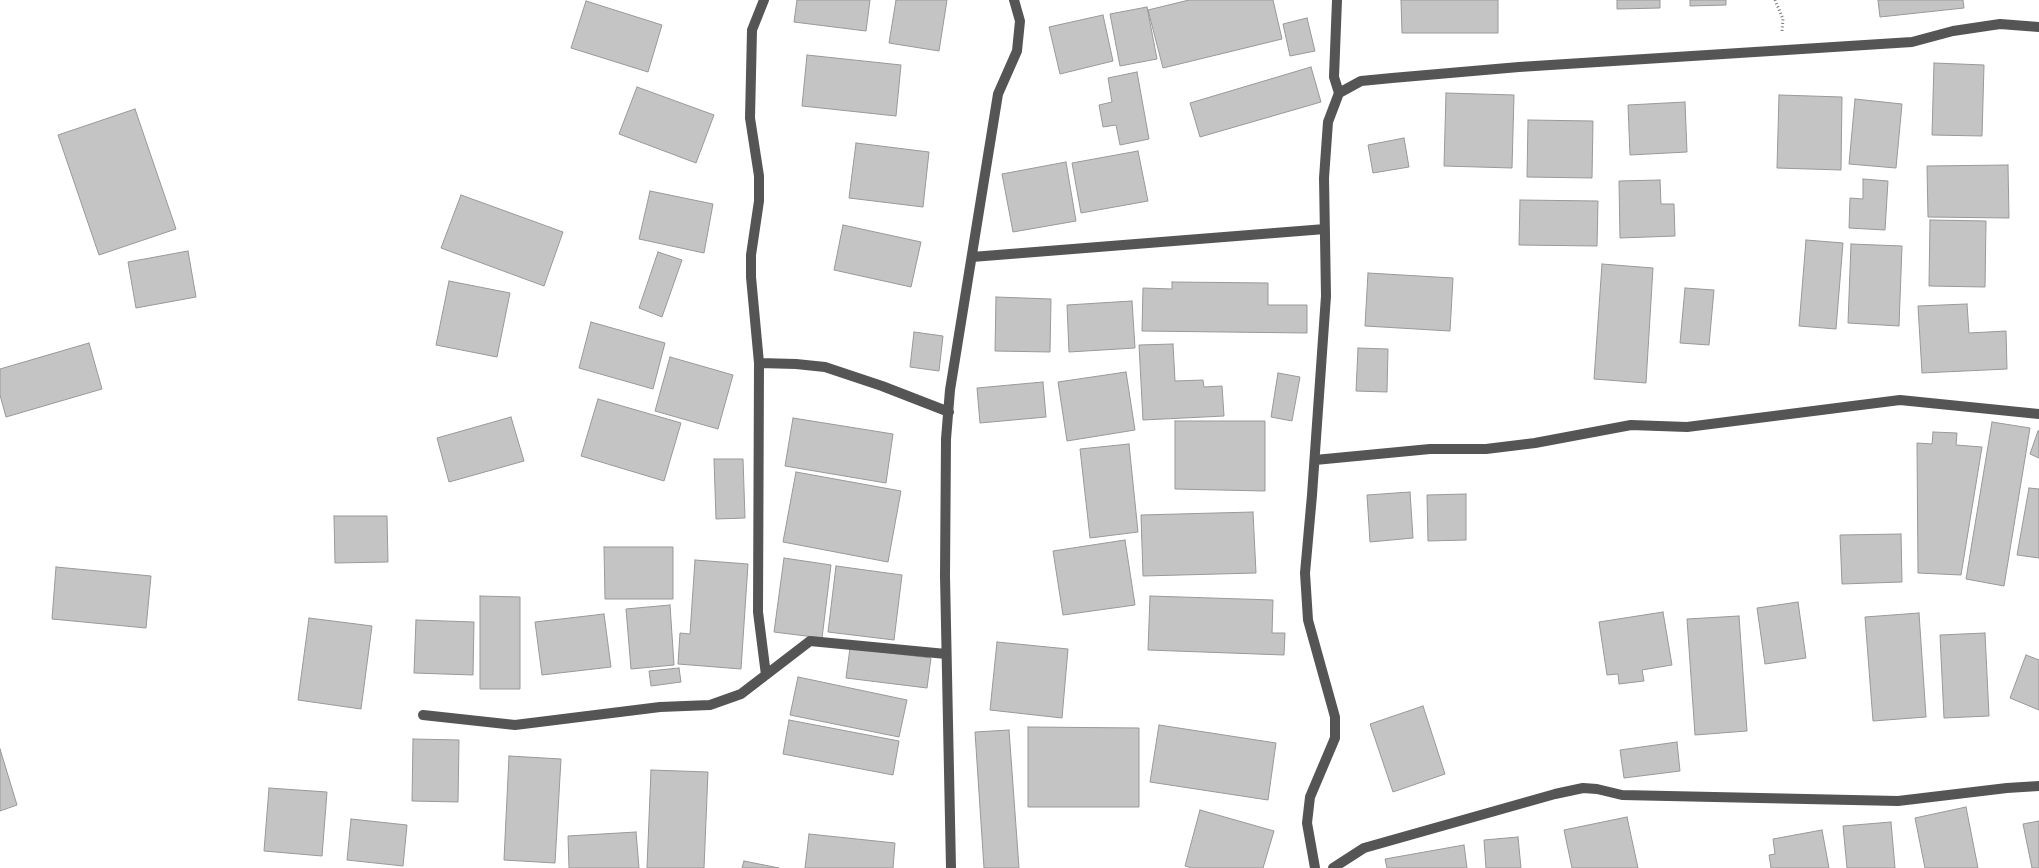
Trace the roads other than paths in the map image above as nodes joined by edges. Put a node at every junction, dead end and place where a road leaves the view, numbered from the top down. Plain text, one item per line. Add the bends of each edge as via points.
1 (764, 0) edge
2 (1014, 0) edge
3 (1336, 0) edge
4 (2039, 27) edge
5 (1339, 93) junction
6 (1325, 228) junction
7 (972, 257) junction
8 (759, 363) junction
9 (949, 412) junction
10 (2039, 414) edge
11 (1315, 460) junction
12 (946, 654) junction
13 (766, 675) junction
14 (423, 715) dead end
15 (2039, 786) edge
16 (951, 868) edge
17 (1314, 868) edge
18 (1333, 868) edge

1 - 8 street via 752,30 750,118 760,201 751,255
2 - 7 street via 1020,21 1017,51 998,94
3 - 5 street via 1334,77
4 - 5 street via 2000,24 1952,31 1912,42 1392,78 1361,81
5 - 6 street via 1328,122
6 - 7 street
6 - 11 street via 1326,296
7 - 9 street
8 - 9 street via 825,367
8 - 13 street via 758,612
9 - 12 street via 946,439
10 - 11 street via 1900,400 1687,427 1631,425 1486,449 1430,449
11 - 17 street via 1305,572 1308,620 1335,717 1335,738 1310,797 1307,823
12 - 13 street via 810,641
12 - 16 street
13 - 14 street via 741,694 710,704 515,725
15 - 18 street via 1898,801 1622,795 1582,788 1364,848

